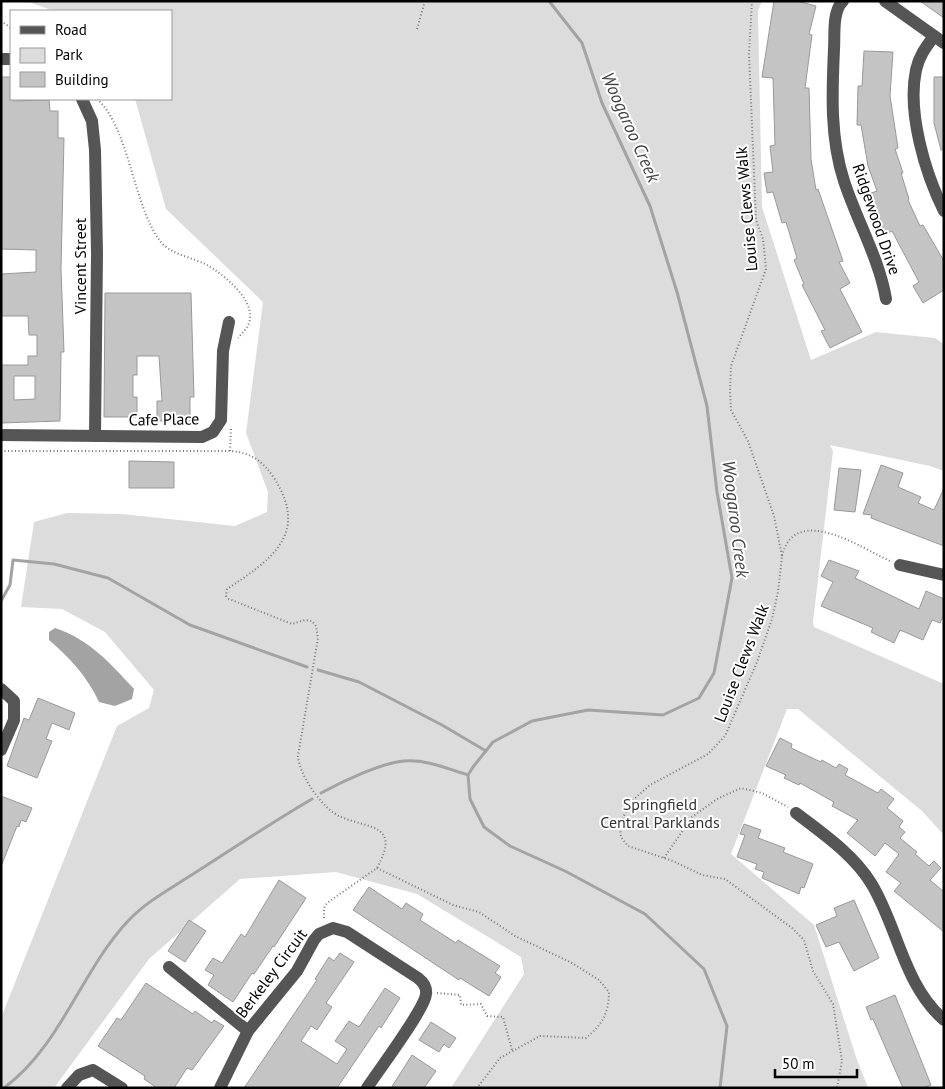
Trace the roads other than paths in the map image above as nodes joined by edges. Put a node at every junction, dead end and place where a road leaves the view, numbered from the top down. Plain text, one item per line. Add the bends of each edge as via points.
1 (842, 1) edge
2 (885, 1) edge
3 (939, 39) edge
4 (82, 100) edge
5 (944, 211) edge
6 (886, 299) dead end
7 (229, 322) dead end
8 (1, 435) edge
9 (94, 436) junction
10 (900, 565) road end
11 (944, 575) edge
12 (1, 688) edge
13 (1, 750) edge
14 (796, 813) road end
15 (168, 967) dead end
16 (944, 1020) edge
17 (248, 1031) junction
18 (67, 1088) edge
19 (122, 1088) edge
20 (220, 1088) edge
21 (367, 1088) edge

1 - 6 street, Ridgewood Drive via 835,23 832,122 843,179 882,276
2 - 3 street
3 - 5 street via 921,53 914,93 921,150 931,184
4 - 9 street, Vincent Street via 92,121 95,150
7 - 9 street, Cafe Place via 223,351 221,420 214,432 202,437
8 - 9 street, Cafe Place
10 - 11 street
12 - 13 street via 14,701 14,720
14 - 16 street via 842,850 870,882 918,990 930,1008
15 - 17 street
17 - 20 street, Berkeley Circuit
17 - 21 street, Berkeley Circuit via 297,971 314,940 327,930 340,930 352,935 418,978 427,992 421,1008
18 - 19 street via 79,1075 93,1070

